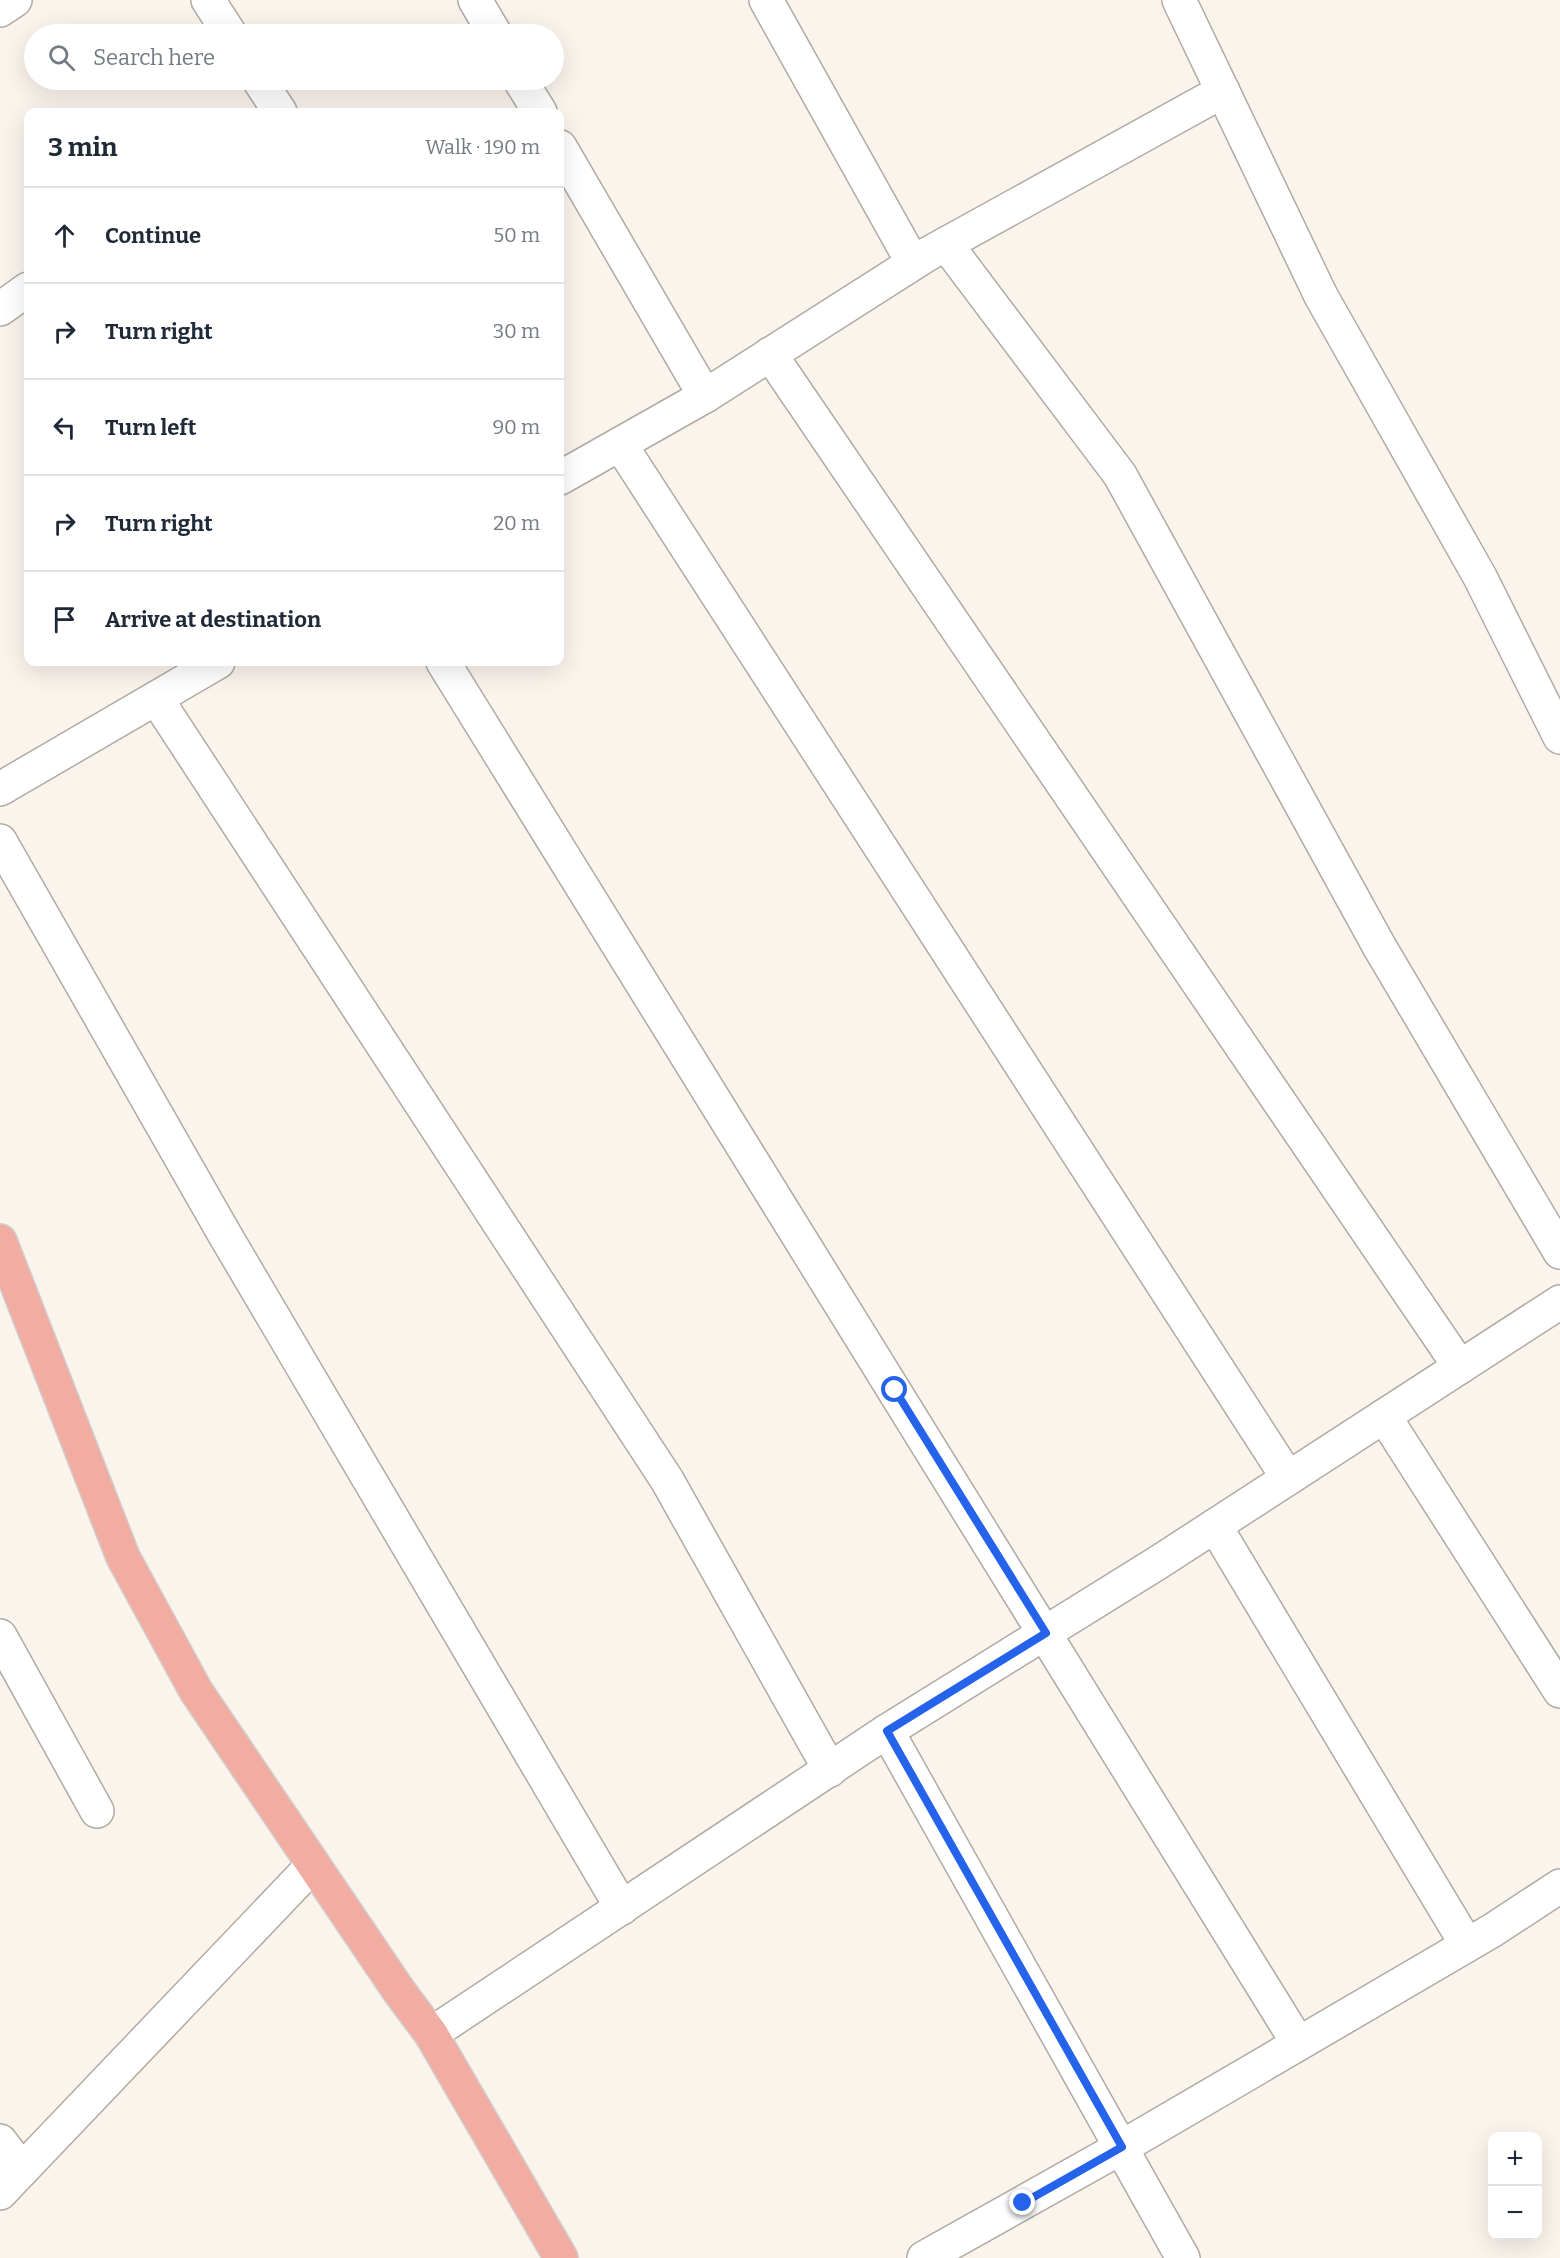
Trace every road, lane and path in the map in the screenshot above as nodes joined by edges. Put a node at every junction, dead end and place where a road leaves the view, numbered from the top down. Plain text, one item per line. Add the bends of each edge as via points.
1 (15, 0) edge
2 (208, 0) edge
3 (475, 0) edge
4 (766, 0) edge
5 (1179, 0) edge
6 (0, 10) edge
7 (224, 24) edge
8 (489, 24) edge
9 (265, 90) edge
10 (526, 90) edge
11 (1223, 90) junction
12 (276, 108) edge
13 (538, 108) edge
14 (564, 154) edge
15 (946, 244) junction
16 (913, 263) junction
17 (24, 292) edge
18 (0, 309) edge
19 (770, 354) junction
20 (705, 396) junction
21 (620, 444) junction
22 (564, 476) edge
23 (211, 666) edge
24 (445, 666) edge
25 (156, 698) junction
26 (1560, 737) edge
27 (0, 789) edge
28 (0, 841) edge
29 (0, 1241) edge
30 (1560, 1251) edge
31 (1560, 1302) edge
32 (1460, 1367) junction
33 (1384, 1416) junction
34 (1288, 1478) junction
35 (1215, 1526) junction
36 (1046, 1633) junction
37 (0, 1636) edge
38 (1560, 1691) edge
39 (887, 1731) junction
40 (830, 1770) junction
41 (97, 1811) dead end
42 (313, 1865) junction
43 (1560, 1886) edge
44 (622, 1908) junction
45 (1467, 1945) junction
46 (431, 2034) junction
47 (1298, 2043) junction
48 (0, 2141) edge
49 (1122, 2147) junction
50 (11, 2182) edge
51 (561, 2258) edge
52 (924, 2258) edge
53 (1183, 2258) edge

1 - 6 street
2 - 7 street
3 - 8 street
4 - 16 street
5 - 11 street
9 - 12 street
10 - 13 street
11 - 15 street
11 - 26 street via 1321,296 1480,577
14 - 20 street
15 - 16 street
15 - 30 street via 1120,475 1379,946
16 - 19 street
17 - 18 street
19 - 20 street
19 - 32 street
20 - 21 street
21 - 22 street
21 - 34 street
23 - 25 street
24 - 36 street
25 - 27 street
25 - 40 street via 667,1480
28 - 44 street via 225,1234
29 - 42 main road via 123,1557 196,1691
31 - 32 street
32 - 33 street
33 - 34 street
33 - 38 street
34 - 35 street
35 - 36 street
35 - 45 street
36 - 39 street
36 - 47 street
37 - 41 street
39 - 40 street
39 - 49 street
40 - 44 street
42 - 46 main road
42 - 50 street
43 - 45 street
44 - 46 street
45 - 47 street
46 - 51 main road
47 - 49 street
48 - 50 street
49 - 52 street
49 - 53 street

